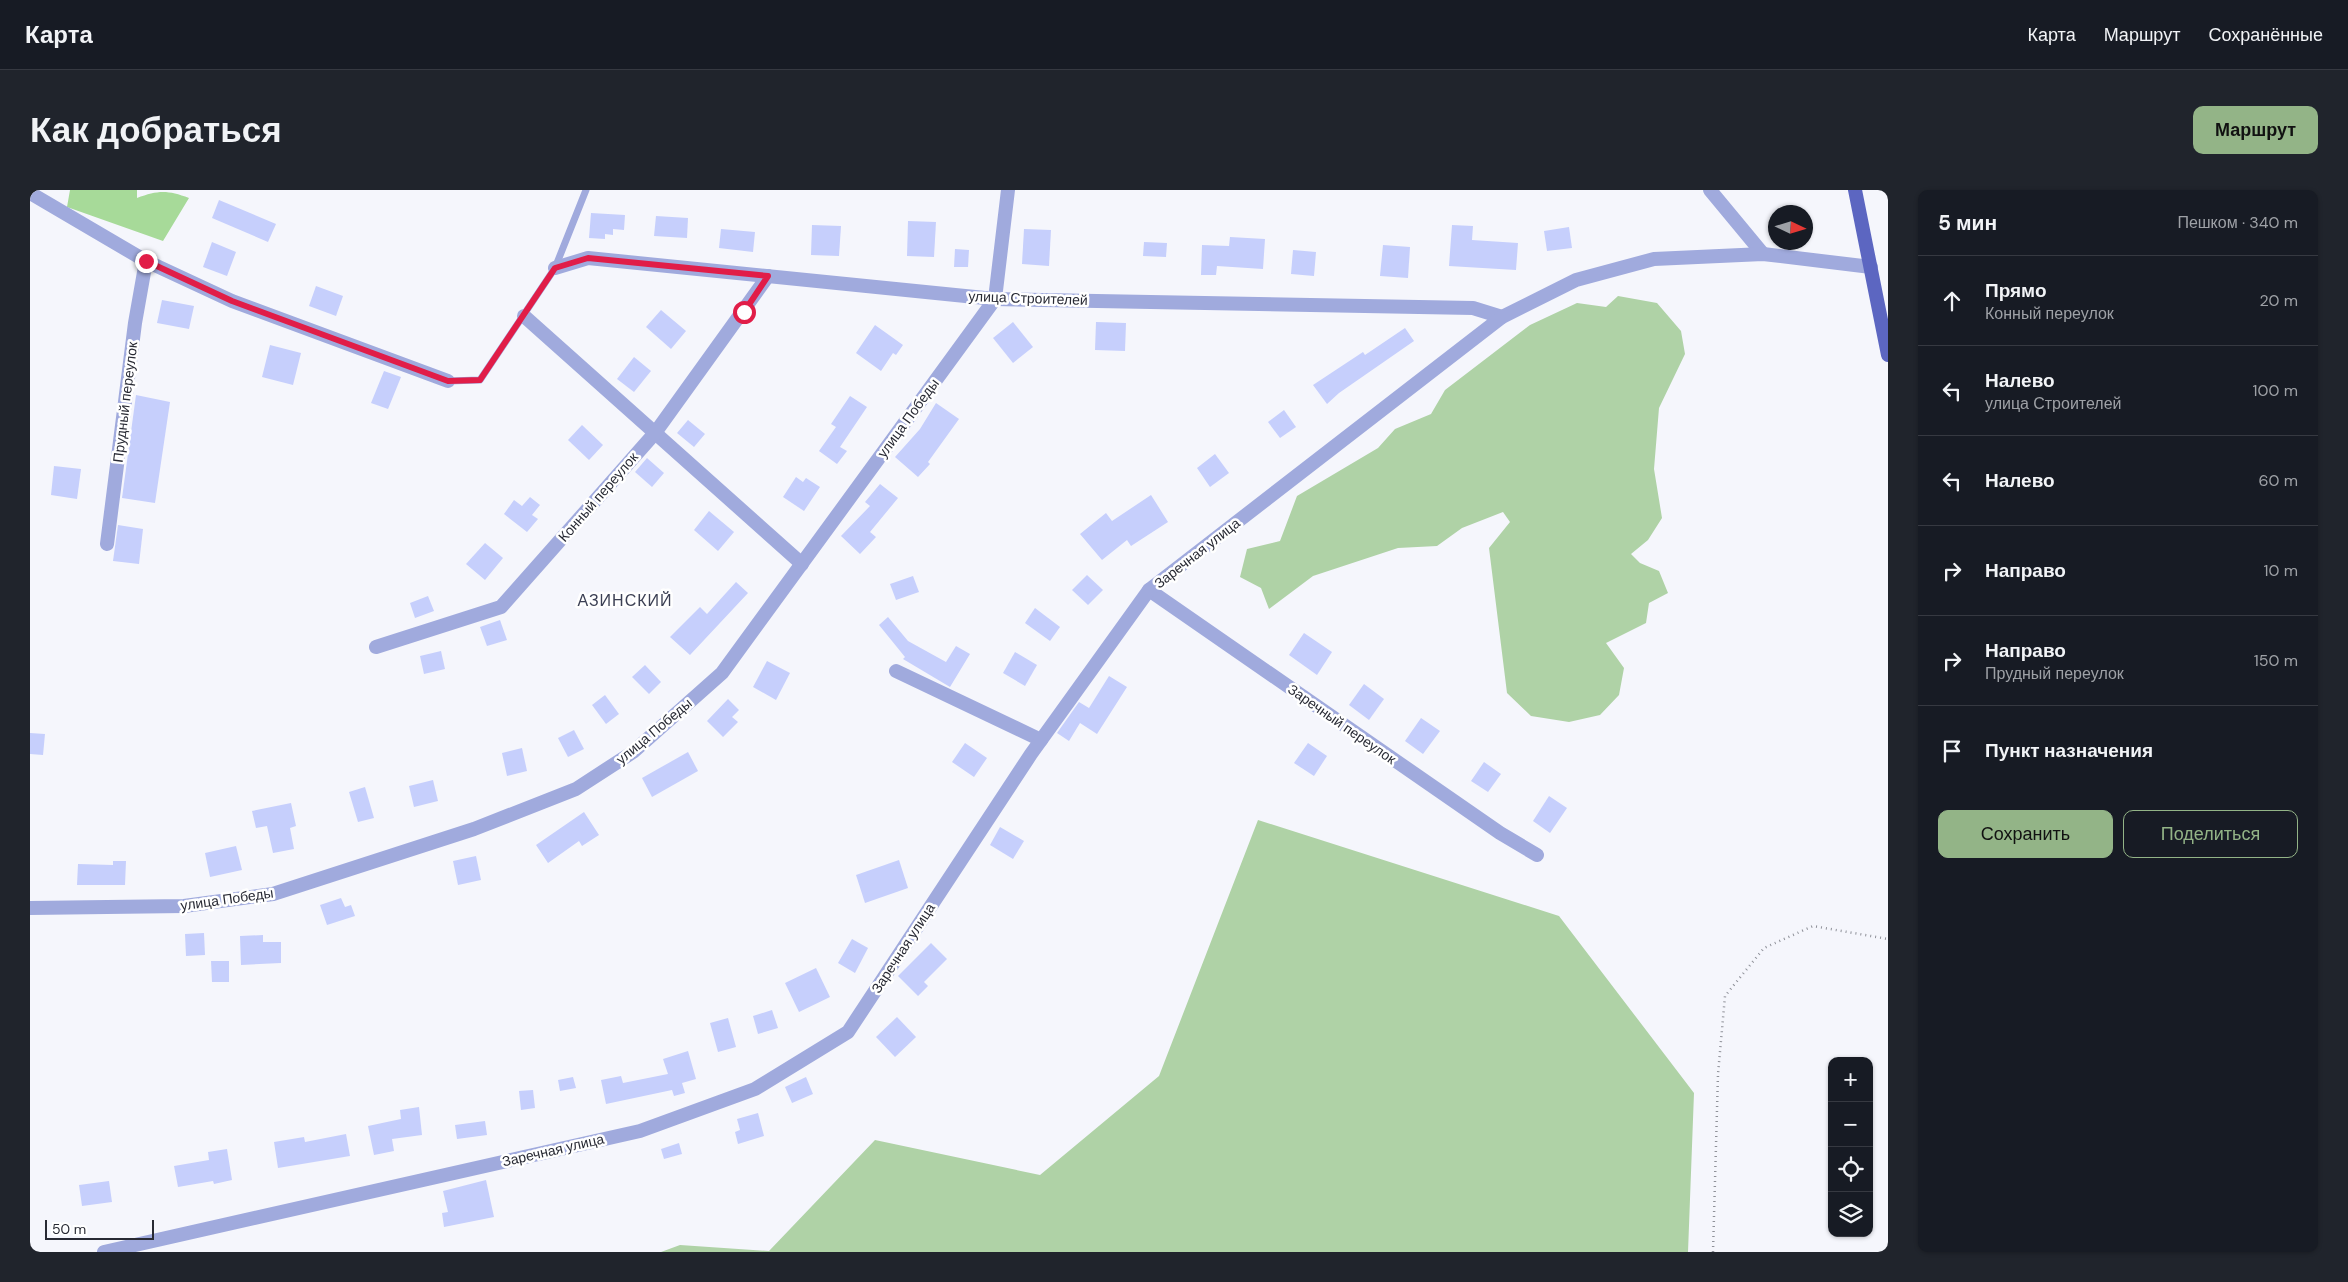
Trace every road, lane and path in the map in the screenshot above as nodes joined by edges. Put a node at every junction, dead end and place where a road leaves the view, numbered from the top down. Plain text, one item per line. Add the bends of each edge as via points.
1 (586, 190) edge
2 (1008, 190) edge
3 (1710, 190) edge
4 (1855, 190) edge
5 (30, 192) edge
6 (1763, 254) junction
7 (146, 261) junction
8 (1870, 267) junction
9 (555, 268) junction
10 (768, 276) junction
11 (995, 299) junction
12 (524, 316) junction
13 (1502, 317) junction
14 (1888, 355) edge
15 (448, 381) joint
16 (654, 433) junction
17 (107, 544) dead end
18 (802, 564) junction
19 (1149, 590) junction
20 (376, 647) dead end
21 (896, 671) dead end
22 (1041, 740) junction
23 (1537, 855) dead end
24 (30, 908) edge
25 (1888, 939) edge
26 (104, 1252) edge
27 (1713, 1252) edge

1 - 9 lane
2 - 11 street, улица Победы
3 - 6 street
4 - 8 main road
5 - 7 street
6 - 8 street, Заречная улица
6 - 13 street, Заречная улица via 1654,259 1576,280
7 - 15 street via 232,301
7 - 17 street, Прудный переулок
8 - 14 main road
9 - 10 street, улица Строителей via 588,258
9 - 12 lane
10 - 11 street, улица Строителей
10 - 16 street, Конный переулок
11 - 13 street, улица Строителей via 1473,308
11 - 18 street, улица Победы
12 - 15 lane via 480,380
12 - 16 street
13 - 19 street, Заречная улица
16 - 18 street
16 - 20 street, Конный переулок via 501,607
18 - 24 street, улица Победы via 722,673 633,752 576,789 474,829 273,894 184,906
19 - 22 street, Заречная улица
19 - 23 street, Заречный переулок
21 - 22 street
22 - 26 street, Заречная улица via 848,1032 755,1088 640,1131
25 - 27 path via 1813,926 1764,948 1725,996 1718,1074

